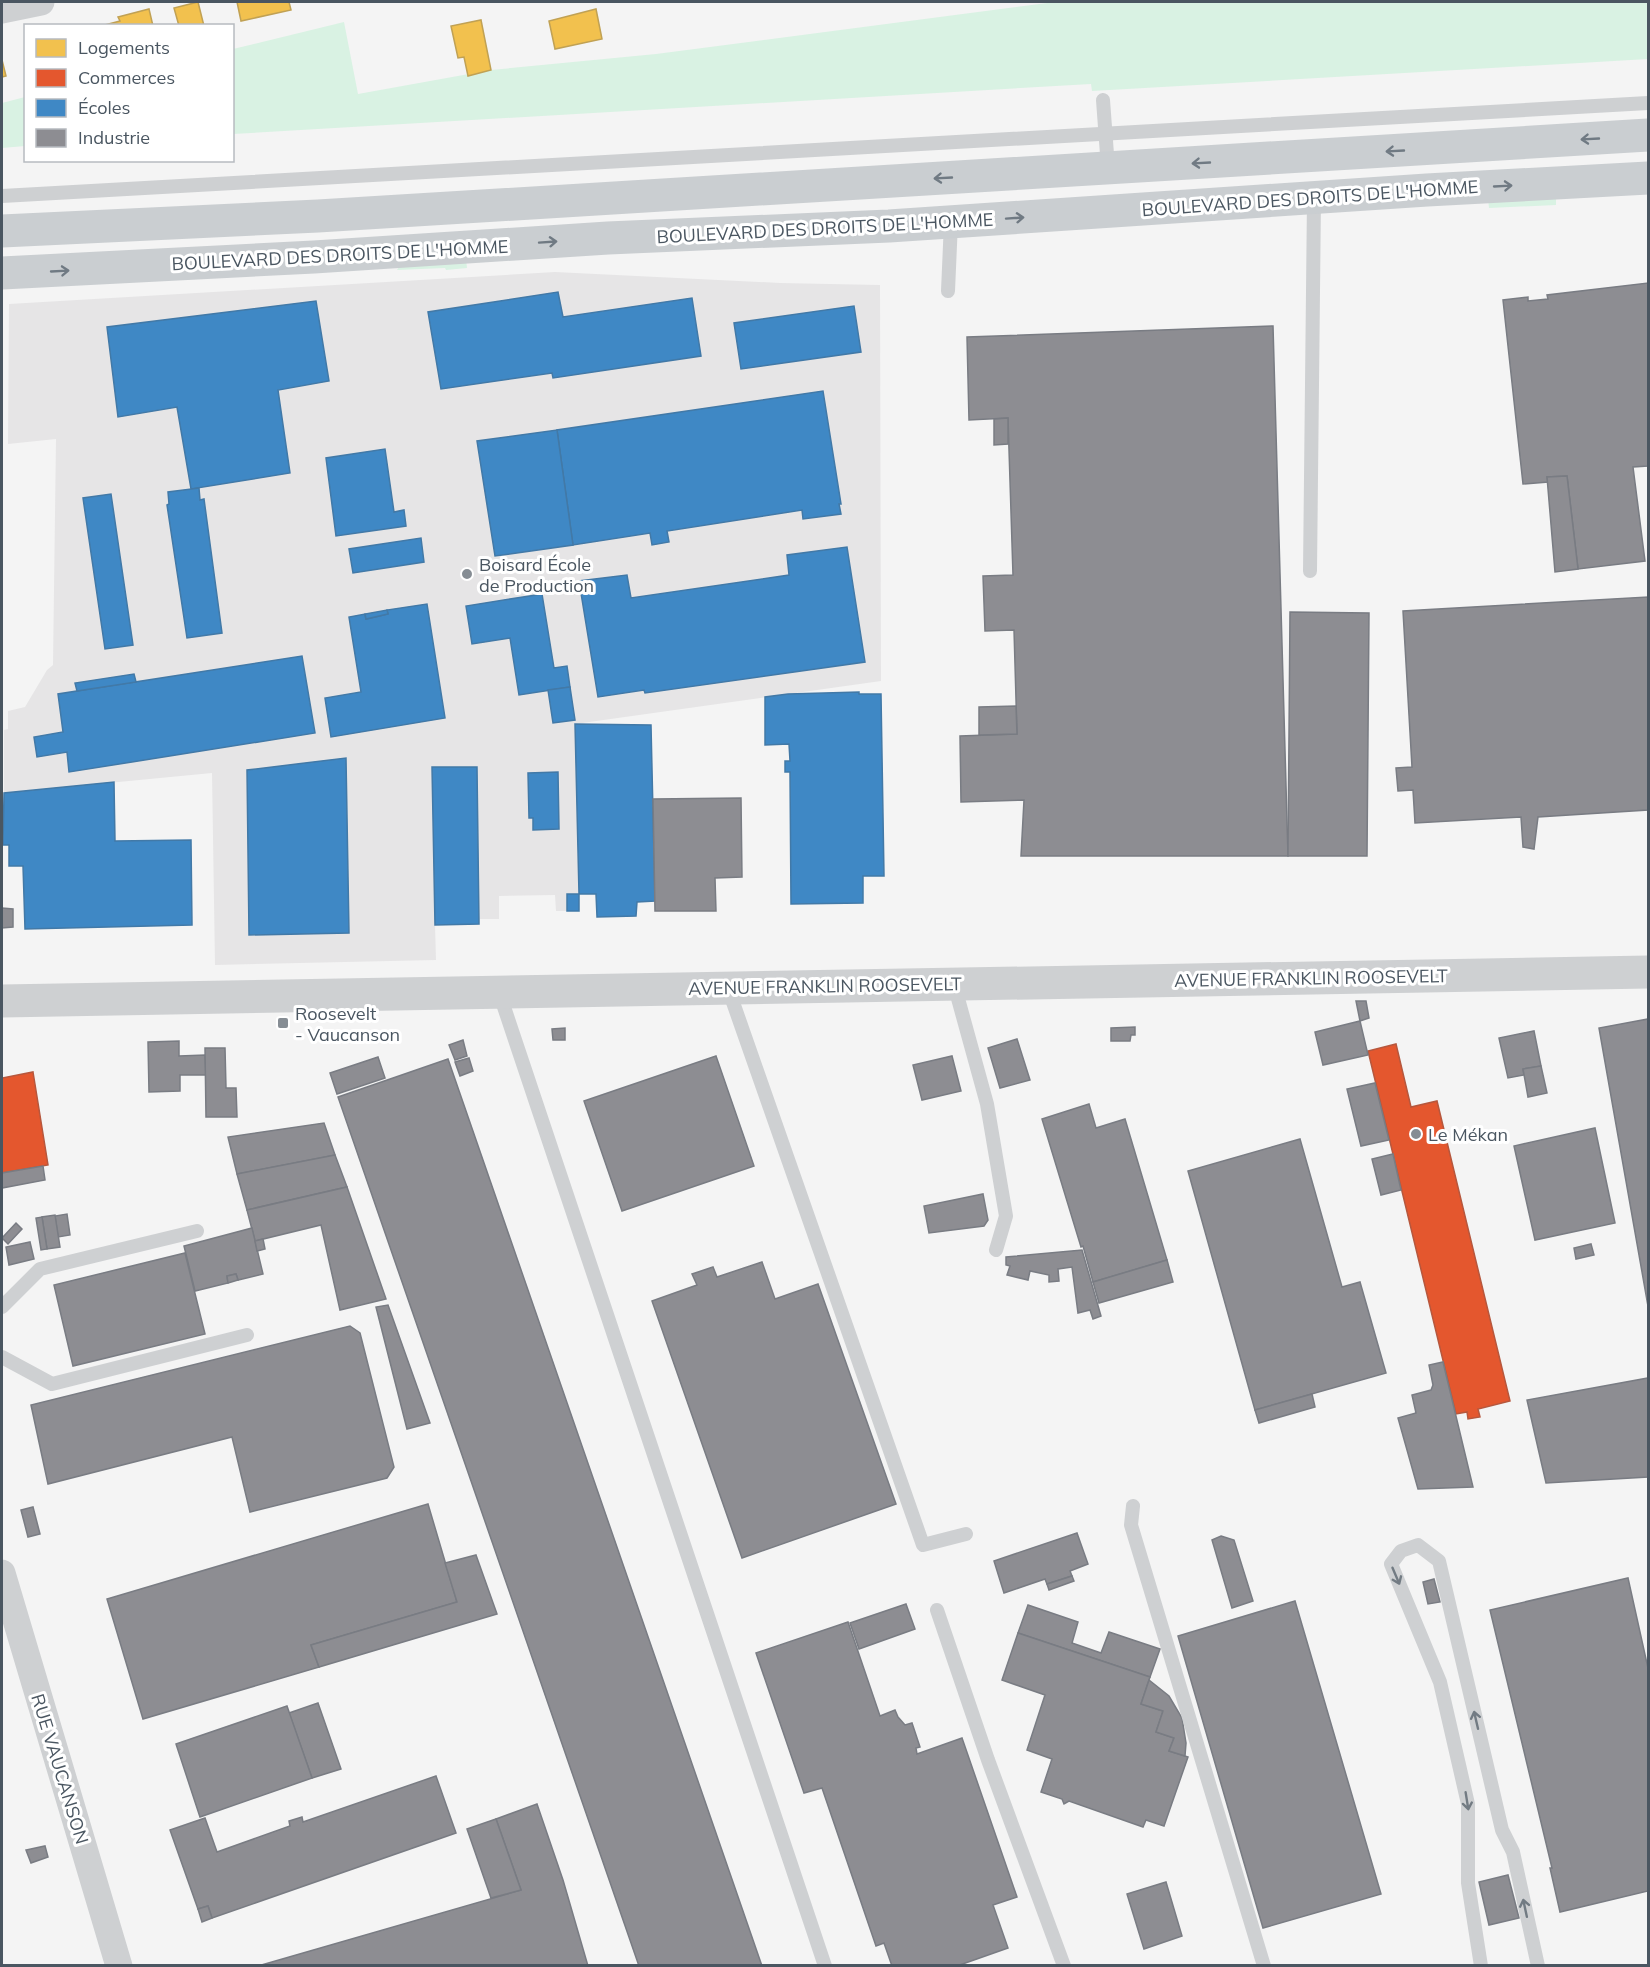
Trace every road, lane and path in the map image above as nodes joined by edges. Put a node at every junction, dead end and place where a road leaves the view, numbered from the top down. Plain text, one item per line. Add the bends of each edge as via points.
1 (41, 2) edge
2 (2, 10) edge
3 (1103, 100) dead end
4 (1648, 103) edge
5 (1106, 133) junction
6 (1648, 135) edge
7 (1108, 168) junction
8 (1648, 178) edge
9 (2, 196) edge
10 (1314, 198) junction
11 (951, 222) junction
12 (2, 231) edge
13 (2, 273) edge
14 (948, 291) dead end
15 (1310, 571) dead end
16 (1648, 972) edge
17 (954, 984) junction
18 (728, 988) junction
19 (499, 992) junction
20 (2, 1001) edge
21 (197, 1231) dead end
22 (996, 1250) dead end
23 (2, 1307) edge
24 (247, 1335) dead end
25 (2, 1357) edge
26 (1133, 1506) dead end
27 (966, 1534) dead end
28 (2, 1573) edge
29 (7, 1609) edge
30 (937, 1610) dead end
31 (119, 1965) edge
32 (825, 1965) edge
33 (1064, 1965) edge
34 (1264, 1965) edge
35 (1481, 1965) edge
36 (1538, 1965) edge

1 - 2 street
3 - 5 lane
4 - 5 lane
5 - 7 lane
5 - 9 lane
6 -> 7 main road
7 -> 12 main road
10 -> 8 main road, BOULEVARD DES DROITS DE L'HOMME
11 -> 10 main road, BOULEVARD DES DROITS DE L'HOMME
10 - 15 lane
13 -> 11 main road, BOULEVARD DES DROITS DE L'HOMME
11 - 14 lane
16 - 17 street, AVENUE FRANKLIN ROOSEVELT
17 - 18 street, AVENUE FRANKLIN ROOSEVELT
17 - 22 lane via 987,1104 1006,1216
18 - 19 street, AVENUE FRANKLIN ROOSEVELT
18 - 27 lane via 923,1545
19 - 20 street, AVENUE FRANKLIN ROOSEVELT
19 - 32 lane
21 - 23 lane via 40,1269
24 - 25 lane via 52,1384
26 - 34 lane via 1131,1525
28 - 29 street, RUE VAUCANSON
29 - 31 street, RUE VAUCANSON
30 - 33 lane
36 -> 35 lane via 1439,1561 1418,1545 1401,1551 1391,1564 1440,1682 1468,1804 1468,1883

